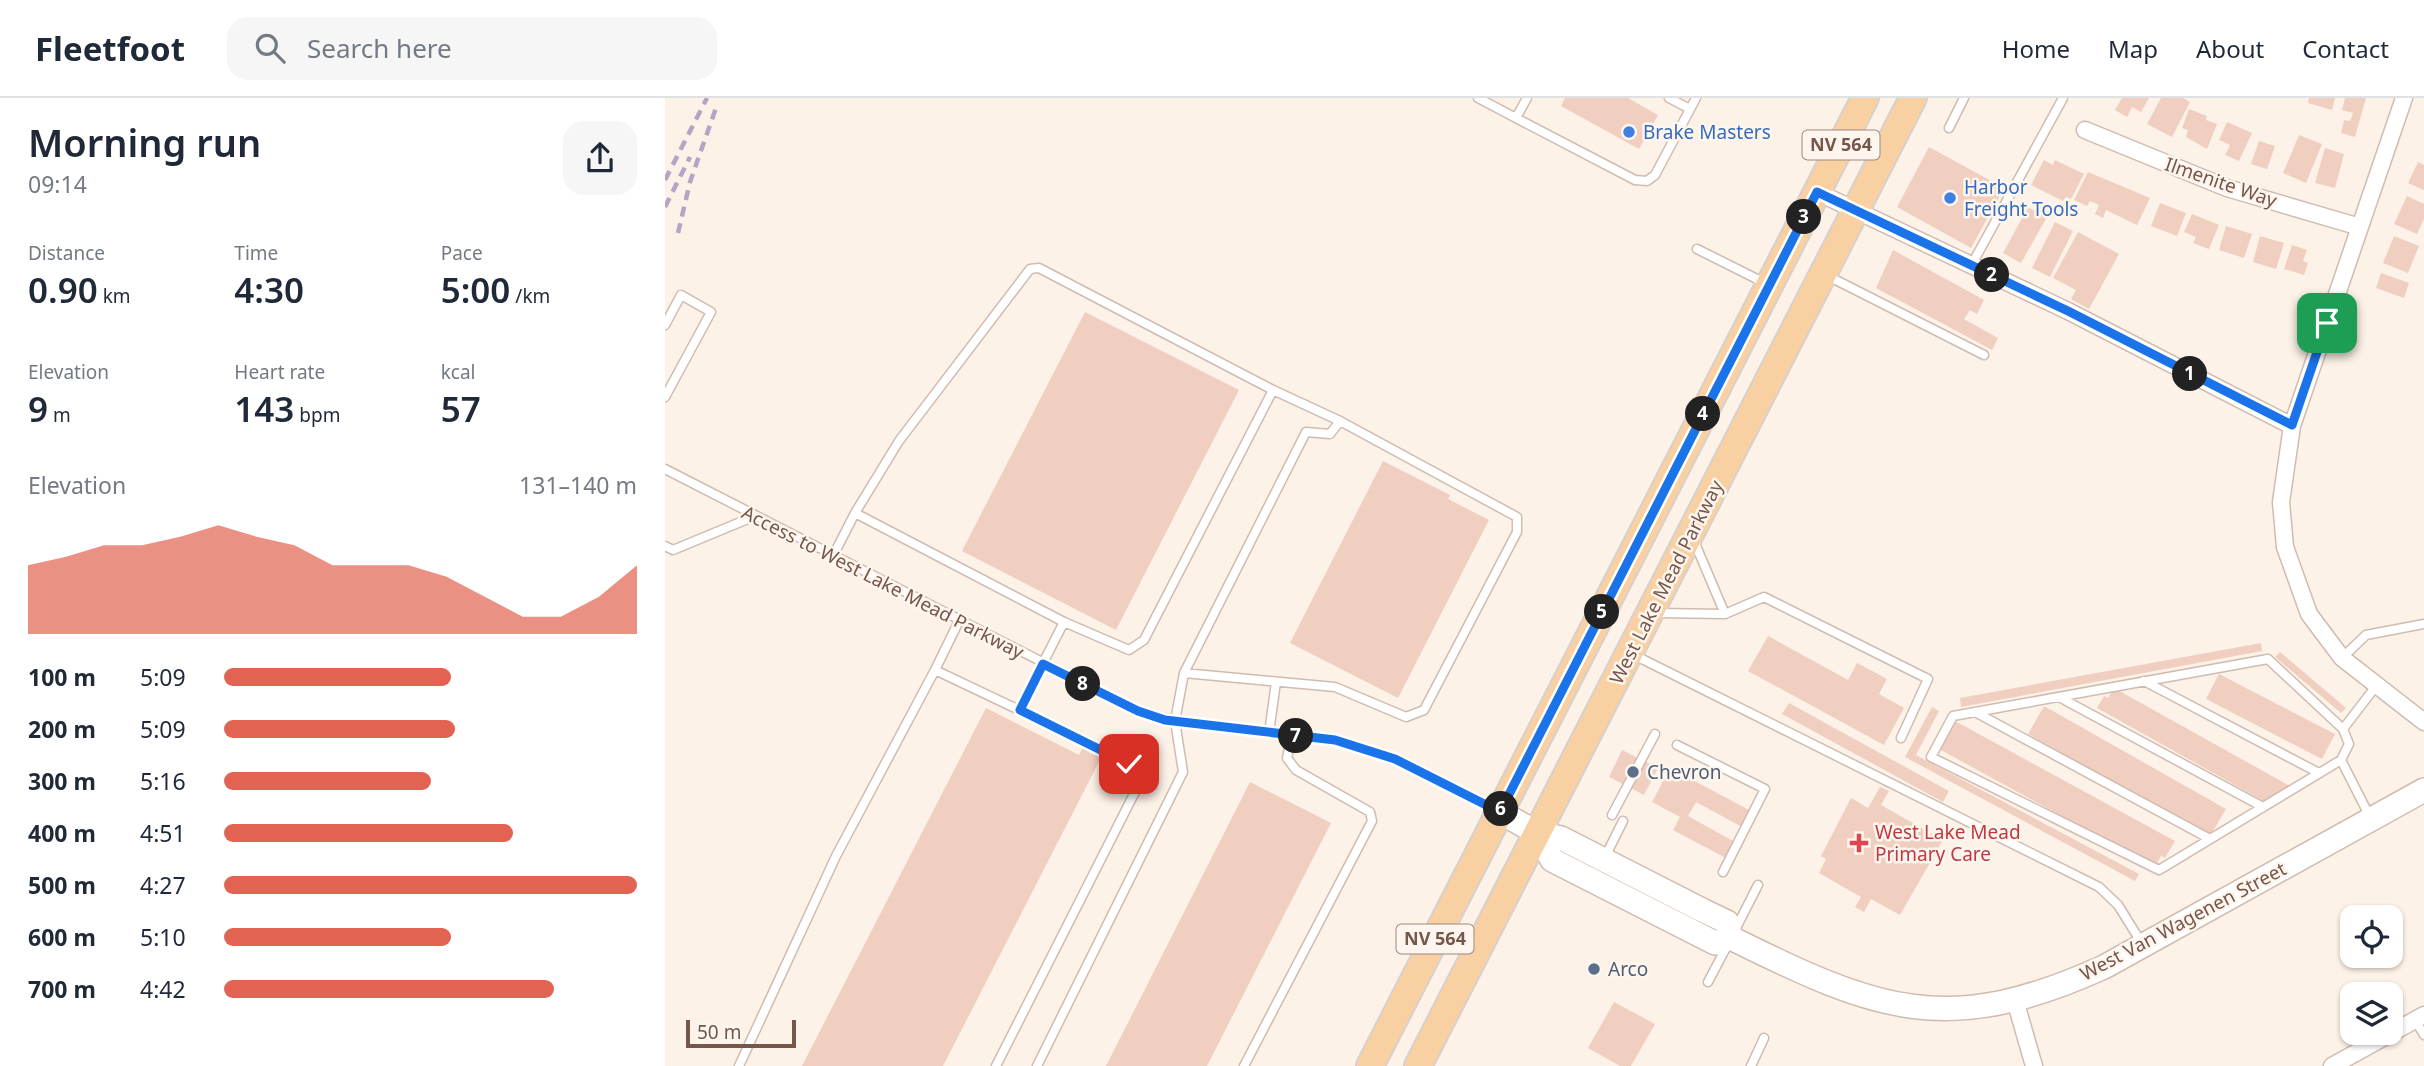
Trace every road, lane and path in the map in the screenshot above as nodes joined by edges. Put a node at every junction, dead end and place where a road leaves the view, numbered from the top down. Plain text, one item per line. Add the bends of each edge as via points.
1 (1478, 98) edge
2 (1527, 98) edge
3 (1669, 98) edge
4 (1696, 98) edge
5 (1865, 98) edge
6 (1913, 98) edge
7 (1964, 98) edge
8 (2063, 98) edge
9 (2404, 98) edge
10 (1690, 109) junction
11 (1517, 118) junction
12 (1949, 128) dead end
13 (2085, 130) dead end
14 (1817, 192) junction
15 (1856, 211) junction
16 (2360, 227) junction
17 (1697, 249) dead end
18 (1971, 266) junction
19 (1823, 274) junction
20 (1769, 285) junction
21 (665, 324) edge
22 (1984, 355) dead end
23 (1273, 390) junction
24 (665, 397) edge
25 (1340, 421) junction
26 (2292, 425) junction
27 (665, 469) edge
28 (855, 513) junction
29 (755, 516) junction
30 (1691, 533) junction
31 (665, 546) edge
32 (833, 556) junction
33 (1650, 613) junction
34 (1725, 614) junction
35 (960, 621) junction
36 (1064, 622) junction
37 (2424, 624) edge
38 (1629, 653) junction
39 (2342, 657) junction
40 (1043, 664) junction
41 (935, 670) junction
42 (1184, 673) junction
43 (2144, 681) junction
44 (1276, 682) junction
45 (2376, 686) junction
46 (2059, 696) junction
47 (1020, 710) junction
48 (1975, 712) junction
49 (1175, 721) junction
50 (2424, 722) edge
51 (2343, 729) junction
52 (1269, 733) junction
53 (1654, 734) dead end
54 (1292, 735) junction
55 (1901, 738) dead end
56 (1677, 745) dead end
57 (2341, 760) junction
58 (2319, 773) junction
59 (2424, 790) edge
60 (2263, 807) junction
61 (1500, 812) junction
62 (1612, 815) dead end
63 (2371, 818) junction
64 (1623, 821) dead end
65 (1537, 833) junction
66 (2210, 839) junction
67 (1603, 860) junction
68 (1723, 872) dead end
69 (1758, 885) dead end
70 (1731, 938) junction
71 (2143, 945) junction
72 (1708, 982) dead end
73 (2015, 1000) junction
74 (2419, 1018) edge
75 (2424, 1035) edge
76 (1764, 1038) dead end
77 (739, 1066) edge
78 (996, 1066) edge
79 (1037, 1066) edge
80 (1244, 1066) edge
81 (1370, 1066) edge
82 (1418, 1066) edge
83 (1751, 1066) edge
84 (2034, 1066) edge
85 (2333, 1066) edge

1 - 11 lane
2 - 11 lane
3 - 10 lane
4 - 10 lane
5 - 14 main road, NV 564
6 - 15 main road, West Lake Mead Parkway / NV 564
7 - 12 lane
8 - 18 lane
9 - 16 street
10 - 11 lane via 1655,175 1647,181 1635,180
13 - 16 street, Ilmenite Way via 2227,188
14 - 15 street
14 - 20 main road, NV 564
15 - 18 street
15 - 19 main road, West Lake Mead Parkway / NV 564
16 - 26 street
17 - 20 lane
18 - 26 street
19 - 22 lane
19 - 30 main road, West Lake Mead Parkway / NV 564
20 - 61 main road, NV 564
21 - 24 lane via 681,295 711,312
23 - 25 lane
23 - 28 lane via 1039,268 1030,268 899,441
23 - 36 lane via 1145,640 1129,650
25 - 42 lane via 1330,434 1306,432
25 - 44 lane via 1517,517 1517,532 1424,710 1406,716 1335,687
26 - 39 street via 2281,502 2285,547 2309,614
27 - 29 lane, Access to West Lake Mead Parkway
28 - 32 lane
28 - 36 lane
29 - 31 lane via 673,550
29 - 32 lane, Access to West Lake Mead Parkway
30 - 33 main road, West Lake Mead Parkway / NV 564
30 - 34 lane
32 - 35 lane, Access to West Lake Mead Parkway
33 - 34 lane
33 - 38 main road, West Lake Mead Parkway / NV 564
34 - 55 lane via 1764,597 1927,679
35 - 40 lane, Access to West Lake Mead Parkway
35 - 41 lane
36 - 40 lane
37 - 39 lane via 2365,635
38 - 65 main road, West Lake Mead Parkway / NV 564
38 - 71 lane via 2099,887 2118,905
39 - 45 street
40 - 47 lane
40 - 49 lane, Access to West Lake Mead Parkway via 1138,711
41 - 47 lane
41 - 77 lane via 836,856
42 - 44 lane
42 - 49 lane
43 - 46 lane
43 - 51 lane via 2268,659
43 - 58 lane
44 - 52 lane
45 - 50 street
45 - 51 lane
46 - 48 lane
46 - 60 lane
47 - 78 lane via 1129,764 1137,788
48 - 66 lane
48 - 66 lane via 1953,716 1931,757 2159,870
49 - 52 lane, Access to West Lake Mead Parkway
49 - 79 lane via 1183,772
51 - 57 lane via 2349,744
52 - 54 lane, Access to West Lake Mead Parkway
53 - 62 lane
54 - 61 lane, Access to West Lake Mead Parkway via 1335,740 1395,759
54 - 80 lane via 1287,758 1297,770 1370,812 1372,821
56 - 68 lane via 1765,789
57 - 58 lane
57 - 63 lane
58 - 60 lane
59 - 63 main road, West Van Wagenen Street
60 - 66 lane
61 - 65 main road, West Van Wagenen Street
61 - 81 main road, NV 564
63 - 71 main road, West Van Wagenen Street
64 - 67 lane
65 - 67 main road, West Van Wagenen Street via 1561,838
65 - 70 main road, West Van Wagenen Street via 1552,860 1715,943
65 - 82 main road, West Lake Mead Parkway / NV 564
67 - 70 main road, West Van Wagenen Street via 1727,922
69 - 70 lane
70 - 72 lane
70 - 73 main road, West Van Wagenen Street via 1830,986 1880,1002 1948,1009
71 - 73 main road, West Van Wagenen Street via 2062,986
73 - 84 street
74 - 75 lane
74 - 85 street
76 - 83 lane

